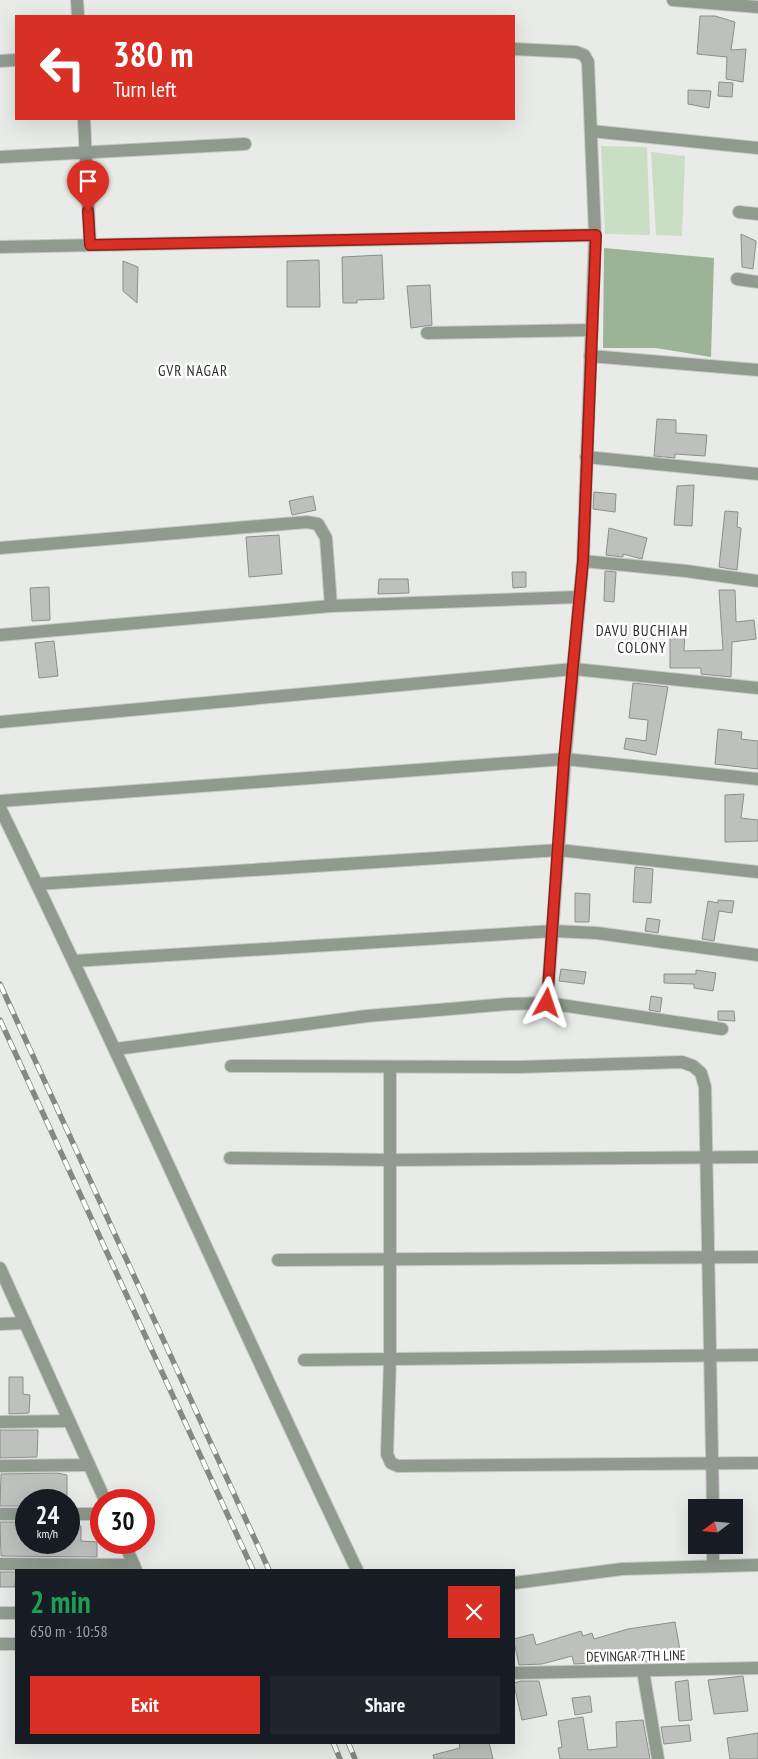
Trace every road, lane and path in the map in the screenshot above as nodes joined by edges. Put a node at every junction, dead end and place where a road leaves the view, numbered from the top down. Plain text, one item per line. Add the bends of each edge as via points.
1 (77, 0) edge
2 (673, 0) edge
3 (758, 7) edge
4 (78, 15) edge
5 (515, 49) edge
6 (15, 60) edge
7 (0, 61) edge
8 (84, 120) edge
9 (591, 131) junction
10 (245, 144) dead end
11 (758, 148) edge
12 (86, 152) junction
13 (0, 157) edge
14 (739, 212) dead end
15 (758, 214) edge
16 (596, 235) junction
17 (90, 245) junction
18 (0, 247) edge
19 (737, 279) dead end
20 (758, 282) edge
21 (592, 330) junction
22 (427, 333) dead end
23 (590, 356) junction
24 (758, 370) edge
25 (586, 457) junction
26 (758, 474) edge
27 (0, 548) edge
28 (583, 561) junction
29 (758, 581) edge
30 (579, 597) junction
31 (331, 606) junction
32 (0, 635) edge
33 (574, 669) junction
34 (758, 688) edge
35 (0, 722) edge
36 (564, 759) junction
37 (758, 778) edge
38 (0, 801) edge
39 (0, 808) edge
40 (559, 850) junction
41 (758, 872) edge
42 (37, 884) junction
43 (553, 931) junction
44 (758, 955) edge
45 (74, 962) junction
46 (547, 1003) junction
47 (722, 1029) dead end
48 (116, 1049) junction
49 (231, 1066) dead end
50 (390, 1067) junction
51 (758, 1157) edge
52 (230, 1158) dead end
53 (708, 1158) junction
54 (391, 1160) junction
55 (709, 1257) junction
56 (758, 1257) edge
57 (278, 1260) dead end
58 (391, 1260) junction
59 (0, 1268) edge
60 (25, 1322) junction
61 (0, 1324) edge
62 (710, 1355) junction
63 (758, 1355) edge
64 (390, 1358) junction
65 (304, 1360) dead end
66 (69, 1421) junction
67 (0, 1422) edge
68 (713, 1463) junction
69 (758, 1463) edge
70 (89, 1465) junction
71 (0, 1466) edge
72 (99, 1489) edge
73 (713, 1499) edge
74 (0, 1514) edge
75 (15, 1514) edge
76 (129, 1554) edge
77 (713, 1554) edge
78 (0, 1564) edge
79 (758, 1564) edge
80 (713, 1565) junction
81 (135, 1568) edge
82 (357, 1569) edge
83 (515, 1583) edge
84 (0, 1613) edge
85 (15, 1613) edge
86 (0, 1644) edge
87 (15, 1644) edge
88 (758, 1668) edge
89 (643, 1671) junction
90 (515, 1674) edge
91 (658, 1759) edge

1 - 4 street
2 - 3 street
5 - 9 street via 584,55 588,62
6 - 7 street
8 - 12 street
9 - 11 street
9 - 16 street
10 - 12 street
12 - 13 street
12 - 17 street
14 - 15 street
16 - 17 street
16 - 21 street
17 - 18 street
19 - 20 street
21 - 22 street
21 - 23 street
23 - 24 street
23 - 25 street
25 - 26 street
25 - 28 street
27 - 31 street via 307,522 318,524 326,538
28 - 29 street
28 - 30 street
30 - 31 street
30 - 33 street
31 - 32 street
33 - 34 street
33 - 35 street
33 - 36 street
36 - 37 street
36 - 38 street
36 - 40 street
39 - 42 street
40 - 41 street
40 - 42 street
40 - 43 street
42 - 45 street
43 - 44 street via 597,933
43 - 45 street
43 - 46 street
45 - 48 street
46 - 47 street
46 - 48 street via 368,1016
48 - 82 street
49 - 50 street
50 - 53 street via 682,1062 701,1073 705,1087
50 - 54 street
51 - 53 street
52 - 54 street
53 - 54 street
53 - 55 street
54 - 58 street
55 - 56 street
55 - 58 street
55 - 62 street
57 - 58 street
58 - 64 street
59 - 60 street
60 - 61 street
60 - 66 street
62 - 63 street
62 - 64 street
62 - 68 street
64 - 65 street
64 - 68 street via 387,1454 391,1464
66 - 67 street
66 - 70 street
68 - 69 street
68 - 73 street
70 - 71 street
70 - 72 street
74 - 75 street
76 - 81 street
77 - 80 street
78 - 81 street
79 - 80 street
80 - 83 street via 622,1569
84 - 85 street
86 - 87 street
88 - 89 street, DEVINGAR 7TH LINE
89 - 90 street, DEVINGAR 7TH LINE
89 - 91 street

